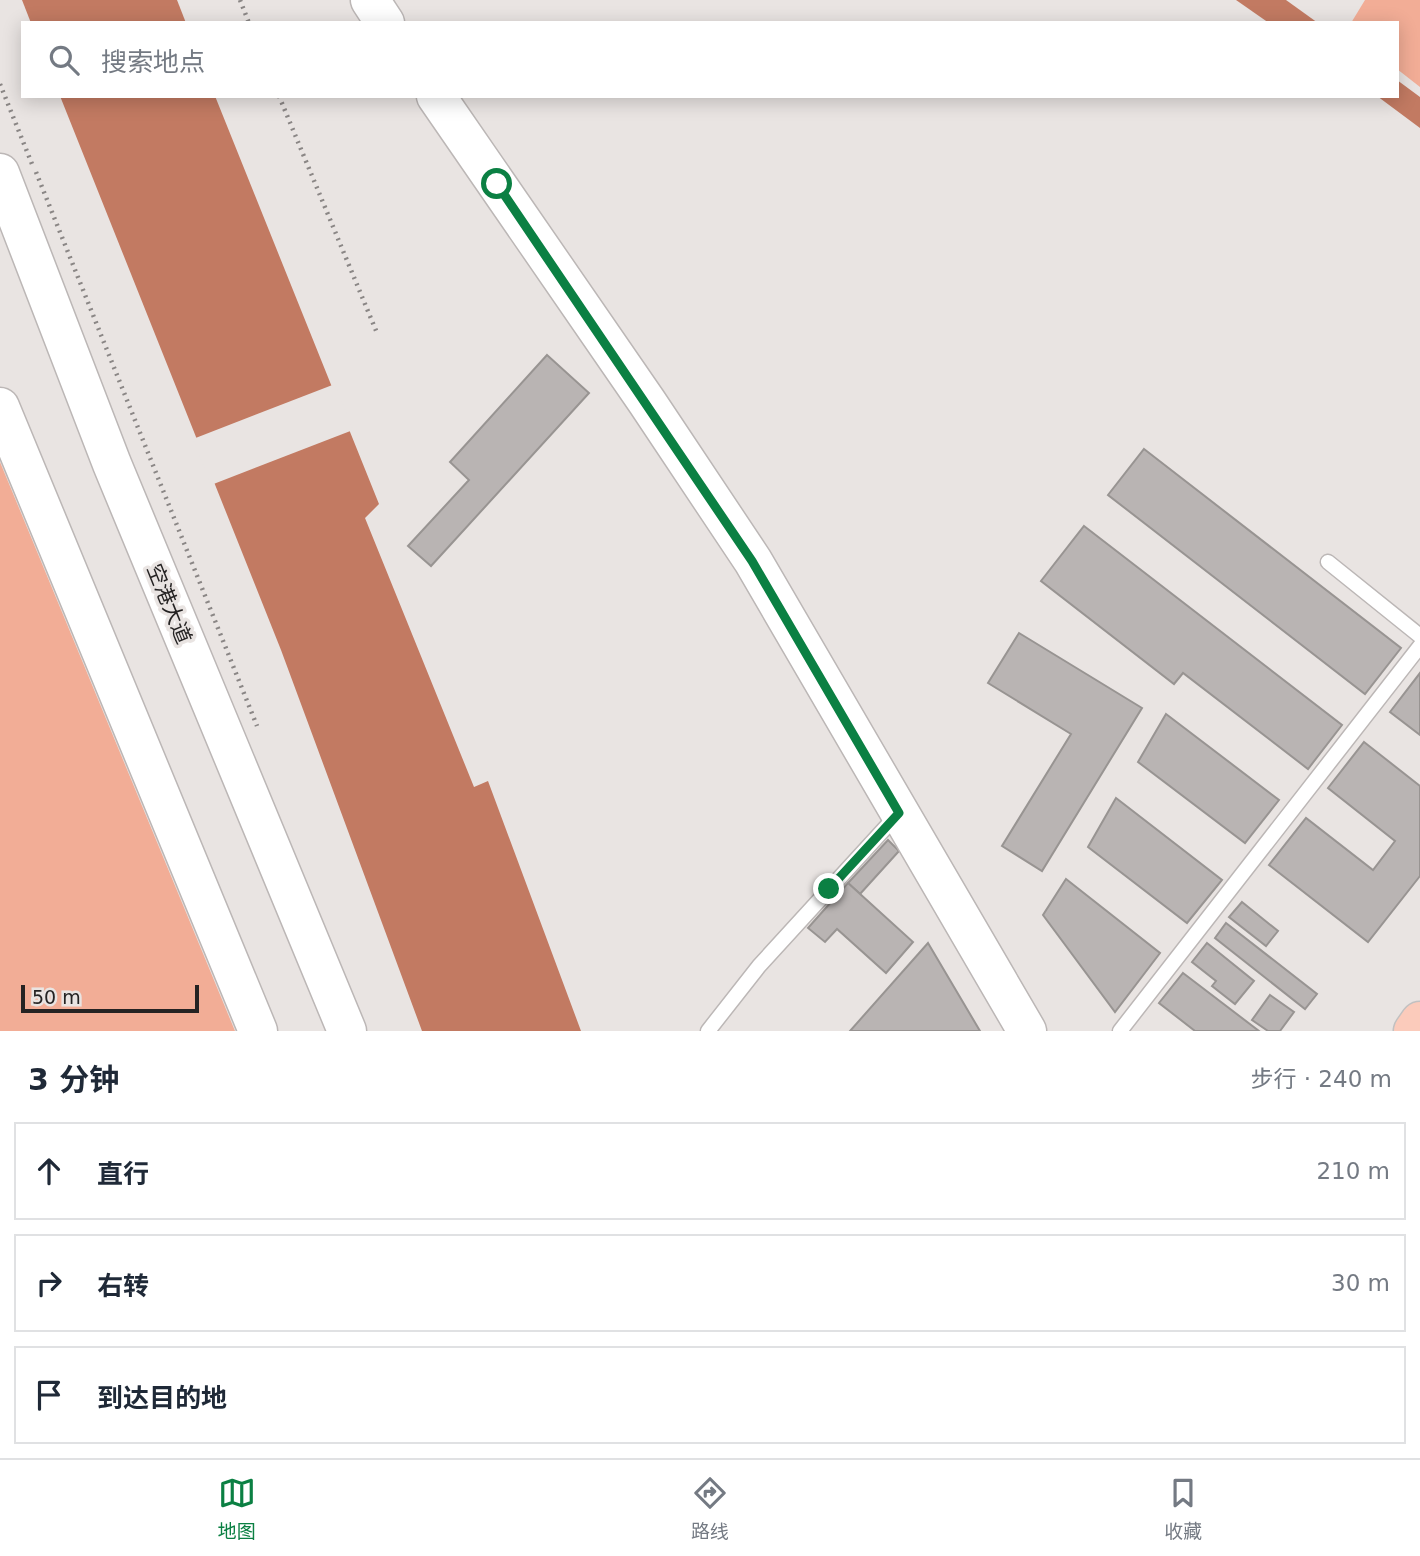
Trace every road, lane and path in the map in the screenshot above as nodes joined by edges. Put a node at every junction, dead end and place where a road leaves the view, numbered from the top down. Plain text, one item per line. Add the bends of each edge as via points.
1 (240, 0) edge
2 (370, 0) edge
3 (247, 21) edge
4 (384, 21) edge
5 (0, 83) edge
6 (280, 98) edge
7 (437, 98) edge
8 (0, 173) edge
9 (377, 333) dead end
10 (0, 407) edge
11 (1328, 562) dead end
12 (1420, 636) edge
13 (1420, 646) edge
14 (261, 735) dead end
15 (899, 813) junction
16 (1420, 1021) edge
17 (258, 1031) edge
18 (347, 1031) edge
19 (708, 1031) edge
20 (1027, 1031) edge
21 (1120, 1031) edge
22 (1413, 1031) edge

1 - 3 path
2 - 4 main road
5 - 14 path
6 - 9 path
7 - 15 main road via 745,550
8 - 18 main road, 空港大道 via 123,490
10 - 17 main road
11 - 12 lane
13 - 21 lane
15 - 19 lane via 759,966
15 - 20 main road
16 - 22 main road

